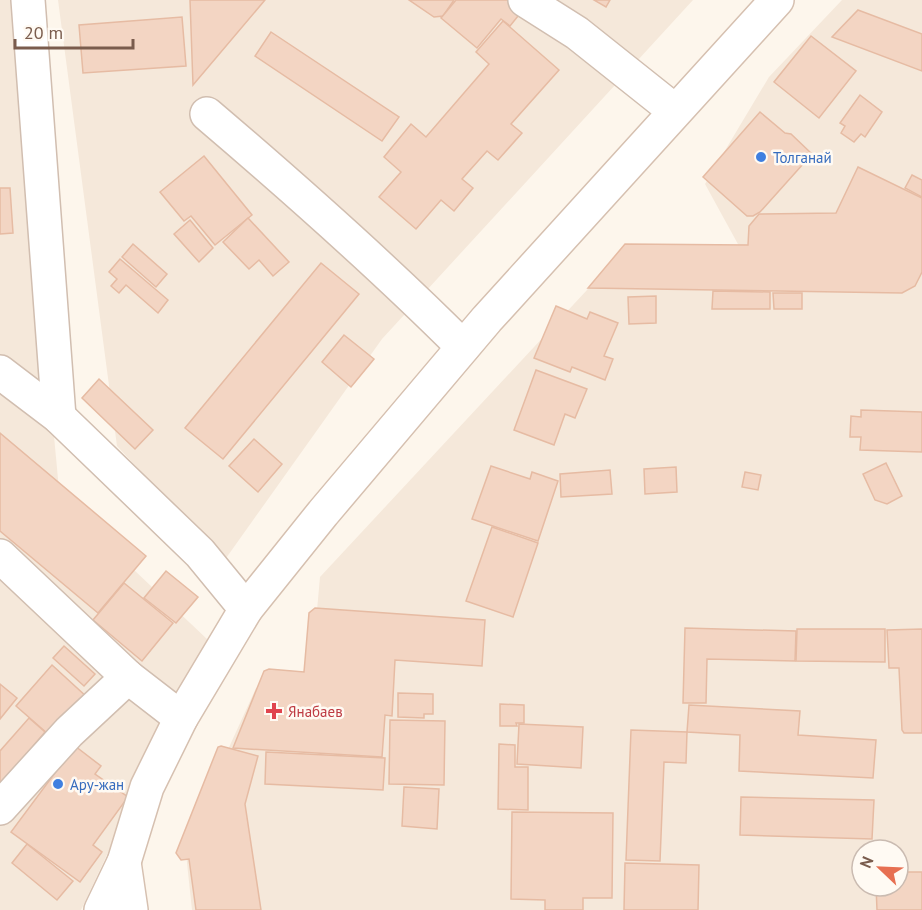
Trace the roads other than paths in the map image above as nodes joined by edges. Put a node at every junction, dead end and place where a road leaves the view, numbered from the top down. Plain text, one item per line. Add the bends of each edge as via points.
1 (28, 0) edge
2 (525, 0) edge
3 (777, 0) edge
4 (675, 111) junction
5 (207, 114) dead end
6 (463, 347) junction
7 (0, 372) edge
8 (59, 417) junction
9 (0, 556) edge
10 (246, 609) junction
11 (128, 677) junction
12 (181, 718) junction
13 (0, 808) edge
14 (124, 862) junction
15 (101, 910) edge
16 (131, 910) edge

1 - 8 street
2 - 4 street via 577,33
3 - 4 street
4 - 6 street
5 - 6 street via 395,279
6 - 10 street
7 - 8 street
8 - 10 street via 200,553
9 - 11 street
10 - 12 street
11 - 12 street
11 - 13 street via 69,732
12 - 14 street via 147,787
14 - 15 street
14 - 16 street

